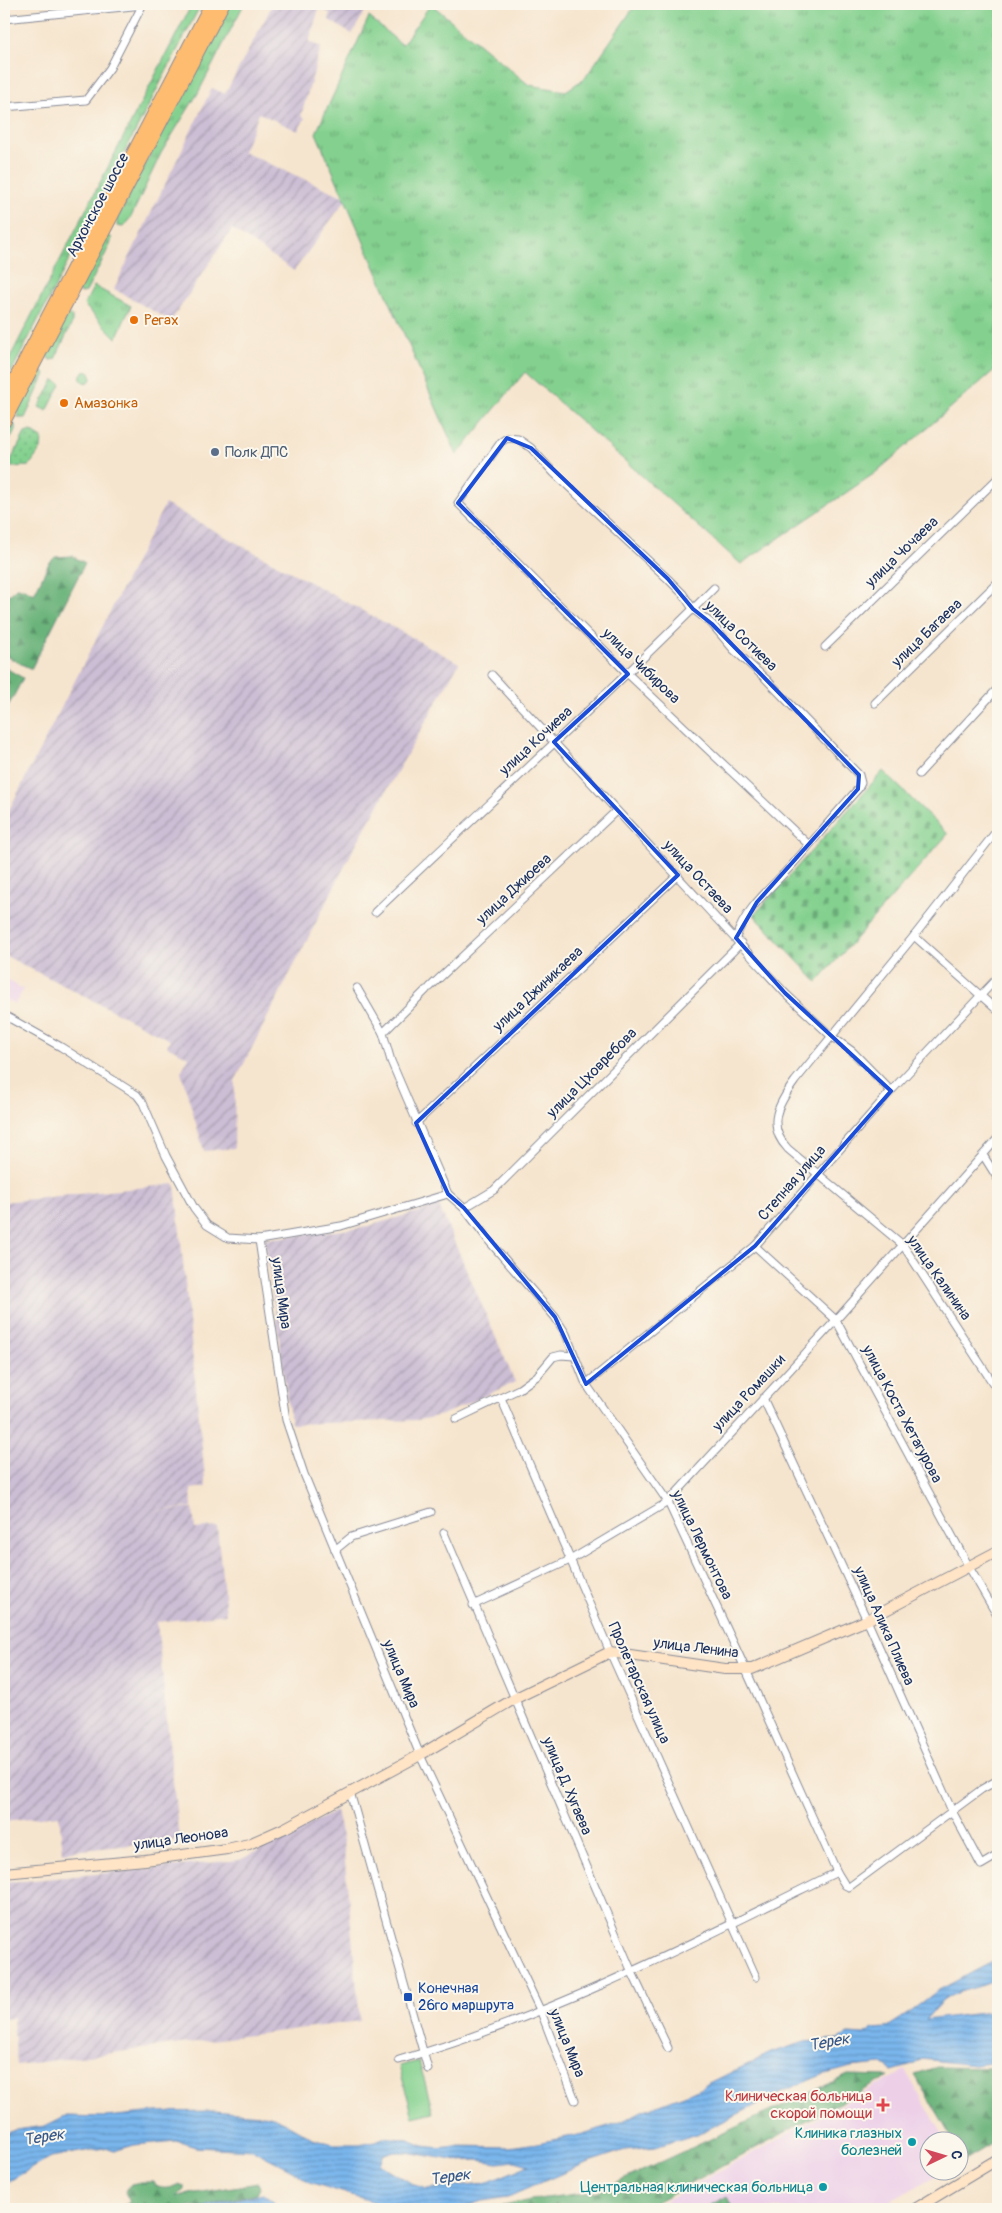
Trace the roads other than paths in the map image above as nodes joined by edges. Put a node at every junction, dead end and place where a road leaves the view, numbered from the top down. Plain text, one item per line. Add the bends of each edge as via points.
1 (211, 4) edge
2 (223, 4) edge
3 (143, 5) edge
4 (4, 19) edge
5 (4, 87) edge
6 (5, 107) edge
7 (4, 400) edge
8 (4, 422) edge
9 (998, 478) edge
10 (458, 503) joint
11 (998, 582) edge
12 (714, 588) dead end
13 (693, 609) junction
14 (825, 647) dead end
15 (628, 674) junction
16 (492, 675) dead end
17 (998, 688) edge
18 (874, 702) dead end
19 (554, 742) junction
20 (919, 774) dead end
21 (616, 811) junction
22 (998, 829) edge
23 (809, 845) junction
24 (678, 875) junction
25 (375, 912) dead end
26 (914, 936) junction
27 (739, 940) junction
28 (998, 977) edge
29 (357, 988) dead end
30 (982, 995) junction
31 (998, 1011) edge
32 (4, 1015) edge
33 (383, 1032) junction
34 (831, 1036) junction
35 (891, 1091) junction
36 (416, 1123) junction
37 (998, 1138) edge
38 (983, 1155) junction
39 (819, 1174) junction
40 (998, 1180) edge
41 (448, 1194) junction
42 (464, 1208) junction
43 (259, 1240) junction
44 (903, 1245) junction
45 (755, 1246) junction
46 (836, 1320) junction
47 (574, 1356) junction
48 (586, 1384) junction
49 (998, 1391) edge
50 (501, 1398) junction
51 (763, 1398) junction
52 (456, 1419) dead end
53 (668, 1502) junction
54 (431, 1512) dead end
55 (444, 1533) dead end
56 (335, 1550) junction
57 (998, 1551) edge
58 (570, 1560) junction
59 (969, 1567) junction
60 (472, 1604) junction
61 (998, 1617) edge
62 (867, 1620) junction
63 (610, 1652) junction
64 (746, 1670) junction
65 (514, 1699) junction
66 (420, 1755) junction
67 (998, 1780) edge
68 (351, 1792) junction
69 (952, 1811) junction
70 (998, 1855) edge
71 (837, 1872) junction
72 (4, 1873) edge
73 (733, 1923) junction
74 (630, 1970) junction
75 (756, 1977) dead end
76 (540, 2012) junction
77 (668, 2048) dead end
78 (424, 2053) junction
79 (399, 2060) dead end
80 (428, 2069) dead end
81 (575, 2100) dead end
82 (998, 2159) edge
83 (931, 2205) edge
84 (915, 2209) edge

1 - 7 highway, Архонское шоссе
2 - 8 highway, Архонское шоссе
3 - 4 street
3 - 6 street via 110,68 86,100
5 - 6 street
9 - 14 street, улица Чочаева
10 - 13 street, улица Сотиева via 501,442 507,438 518,439 668,579
10 - 15 street, улица Чибирова
11 - 18 street, улица Багаева
12 - 13 street, улица Кочиева
13 - 15 street, улица Кочиева
13 - 23 street, улица Сотиева via 712,624 860,775 858,789
15 - 19 street, улица Кочиева
15 - 23 street, улица Чибирова
16 - 19 street, улица Остаева
17 - 20 street
19 - 21 street, улица Остаева
19 - 25 street, улица Кочиева
21 - 24 street, улица Остаева
21 - 33 street, улица Джиоева
22 - 26 street
23 - 27 street, улица Сотиева via 746,916 740,926
24 - 27 street, улица Остаева
24 - 36 street, улица Джиникаева
26 - 30 street
26 - 34 street
27 - 34 street, улица Остаева via 785,993
27 - 42 street, улица Цховребова via 494,1190
28 - 30 street, Степная улица
29 - 33 street
30 - 31 street
30 - 35 street, Степная улица
32 - 43 street via 137,1095 166,1156 207,1225 222,1235 240,1240
33 - 36 street via 390,1061
34 - 35 street, улица Остаева via 852,1051
34 - 39 street, улица Калинина via 779,1102 777,1130 782,1142
35 - 39 street, Степная улица
36 - 41 street
37 - 38 street, улица Ромашки
38 - 40 street
38 - 44 street, улица Ромашки
39 - 44 street, улица Калинина
39 - 45 street, Степная улица
41 - 42 street
41 - 43 street via 341,1226
42 - 47 street, улица Лермонтова via 555,1317
43 - 56 street, улица Мира via 286,1420
44 - 46 street, улица Ромашки
44 - 49 street, улица Калинина
45 - 46 street, улица Коста Хетагурова
45 - 48 street, Степная улица
46 - 51 street, улица Ромашки
46 - 59 street, улица Коста Хетагурова
47 - 48 street, улица Лермонтова
47 - 50 street via 553,1357 537,1376
48 - 53 street, улица Лермонтова
50 - 52 street
50 - 58 street, Пролетарская улица
51 - 53 street, улица Ромашки
51 - 62 street, улица Алика Плиева
53 - 58 street, улица Ромашки
53 - 64 street, улица Лермонтова
54 - 56 street via 351,1537
55 - 60 street, улица Д. Хугаева
56 - 66 street, улица Мира
57 - 59 street, улица Ленина
58 - 60 street, улица Ромашки
58 - 63 street, Пролетарская улица
59 - 61 street, улица Коста Хетагурова
59 - 62 street, улица Ленина
60 - 65 street, улица Д. Хугаева
62 - 64 street, улица Ленина via 760,1667
62 - 69 street, улица Алика Плиева
63 - 64 street, улица Ленина
63 - 65 street
63 - 73 street, Пролетарская улица
64 - 71 street, улица Лермонтова
65 - 66 street
65 - 74 street, улица Д. Хугаева
66 - 68 street, улица Леонова
66 - 76 street, улица Мира
67 - 69 street
68 - 72 street, улица Леонова via 249,1844 145,1860
68 - 78 street
69 - 70 street, улица Алика Плиева via 981,1865
69 - 71 street via 849,1887
71 - 73 street
73 - 74 street
73 - 75 street, Пролетарская улица
74 - 76 street
74 - 77 street, улица Д. Хугаева
76 - 78 street
76 - 81 street, улица Мира
78 - 79 street
78 - 80 street
82 - 83 street
83 - 84 street

